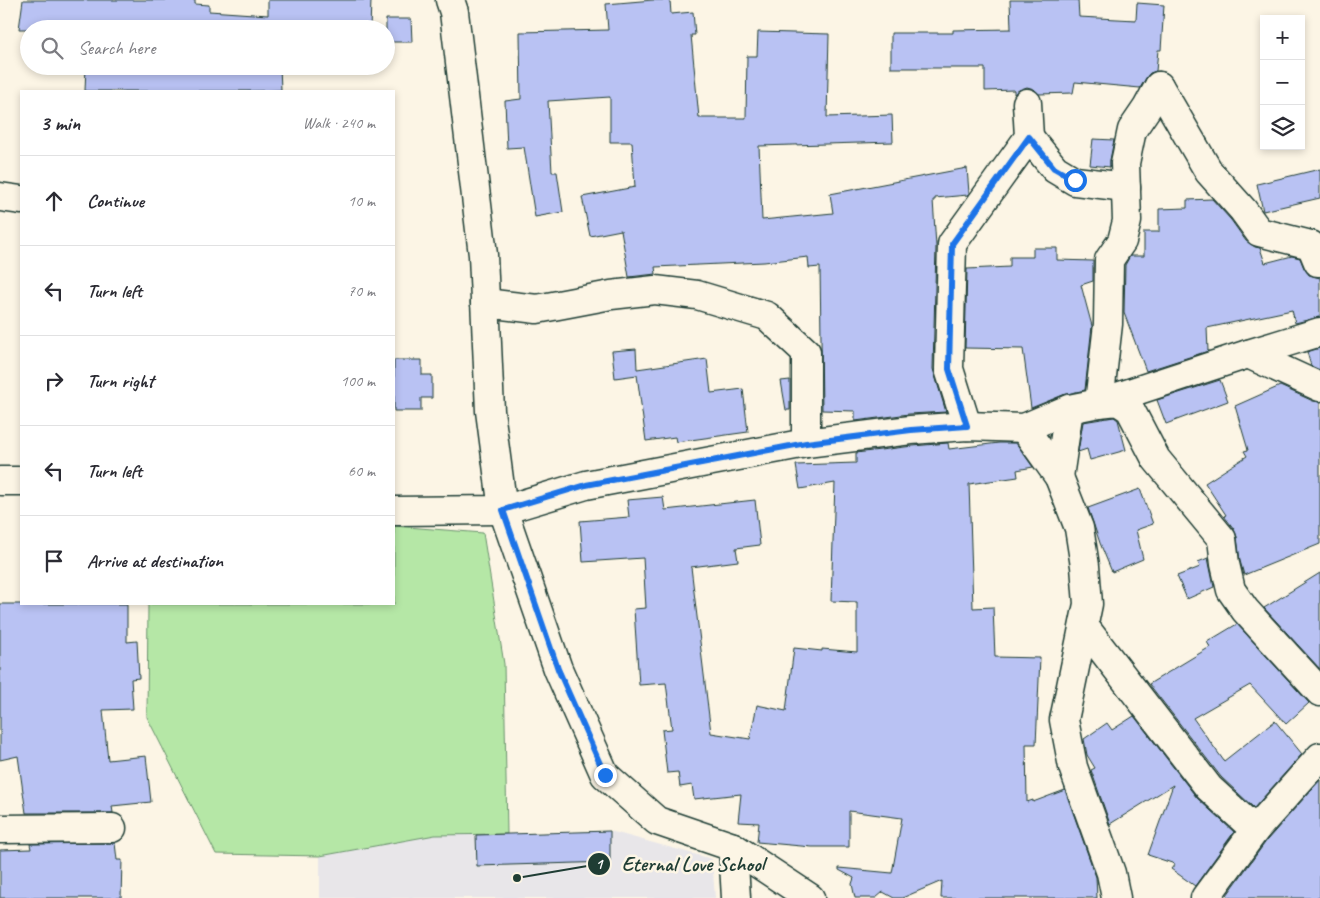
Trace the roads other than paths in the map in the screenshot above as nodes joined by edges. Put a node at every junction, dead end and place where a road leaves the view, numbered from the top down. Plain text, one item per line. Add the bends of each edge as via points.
1 (450, 0) edge
2 (1027, 102) dead end
3 (1029, 137) junction
4 (1126, 187) junction
5 (0, 196) edge
6 (20, 200) edge
7 (1320, 262) edge
8 (485, 304) junction
9 (1320, 332) edge
10 (1248, 354) junction
11 (1320, 388) edge
12 (1099, 403) junction
13 (1069, 409) junction
14 (967, 426) junction
15 (1024, 428) junction
16 (806, 443) junction
17 (1059, 477) junction
18 (0, 481) edge
19 (20, 481) edge
20 (503, 510) junction
21 (395, 511) edge
22 (1084, 626) junction
23 (1320, 692) edge
24 (1320, 757) edge
25 (112, 828) dead end
26 (0, 829) edge
27 (1255, 830) junction
28 (732, 847) junction
29 (736, 898) edge
30 (810, 898) edge
31 (1116, 898) edge
32 (1205, 898) edge

1 - 8 street via 467,119
2 - 3 street
3 - 4 street via 1054,168 1075,180
3 - 14 street via 952,244 949,369
4 - 7 street via 1125,163 1132,130 1159,86 1209,172 1259,232 1311,245
4 - 12 street via 1127,222 1122,241 1109,260 1108,324
5 - 6 street
8 - 16 street via 537,310 655,290 697,296 767,316 806,352
8 - 20 street via 490,411
9 - 10 street
10 - 11 street
10 - 12 street
12 - 13 street
12 - 23 street via 1118,401 1130,409 1156,459 1222,539 1231,590 1245,610
13 - 15 street
13 - 17 street
14 - 15 street
14 - 16 street
15 - 17 street
16 - 20 street via 586,485
17 - 22 street via 1079,528 1088,604
18 - 19 street
20 - 21 street
20 - 28 street via 558,669 605,775 658,821
22 - 27 street via 1209,788
22 - 31 street via 1064,720 1073,767 1111,873
24 - 27 street
25 - 26 street
27 - 32 street
28 - 29 street
28 - 30 street

